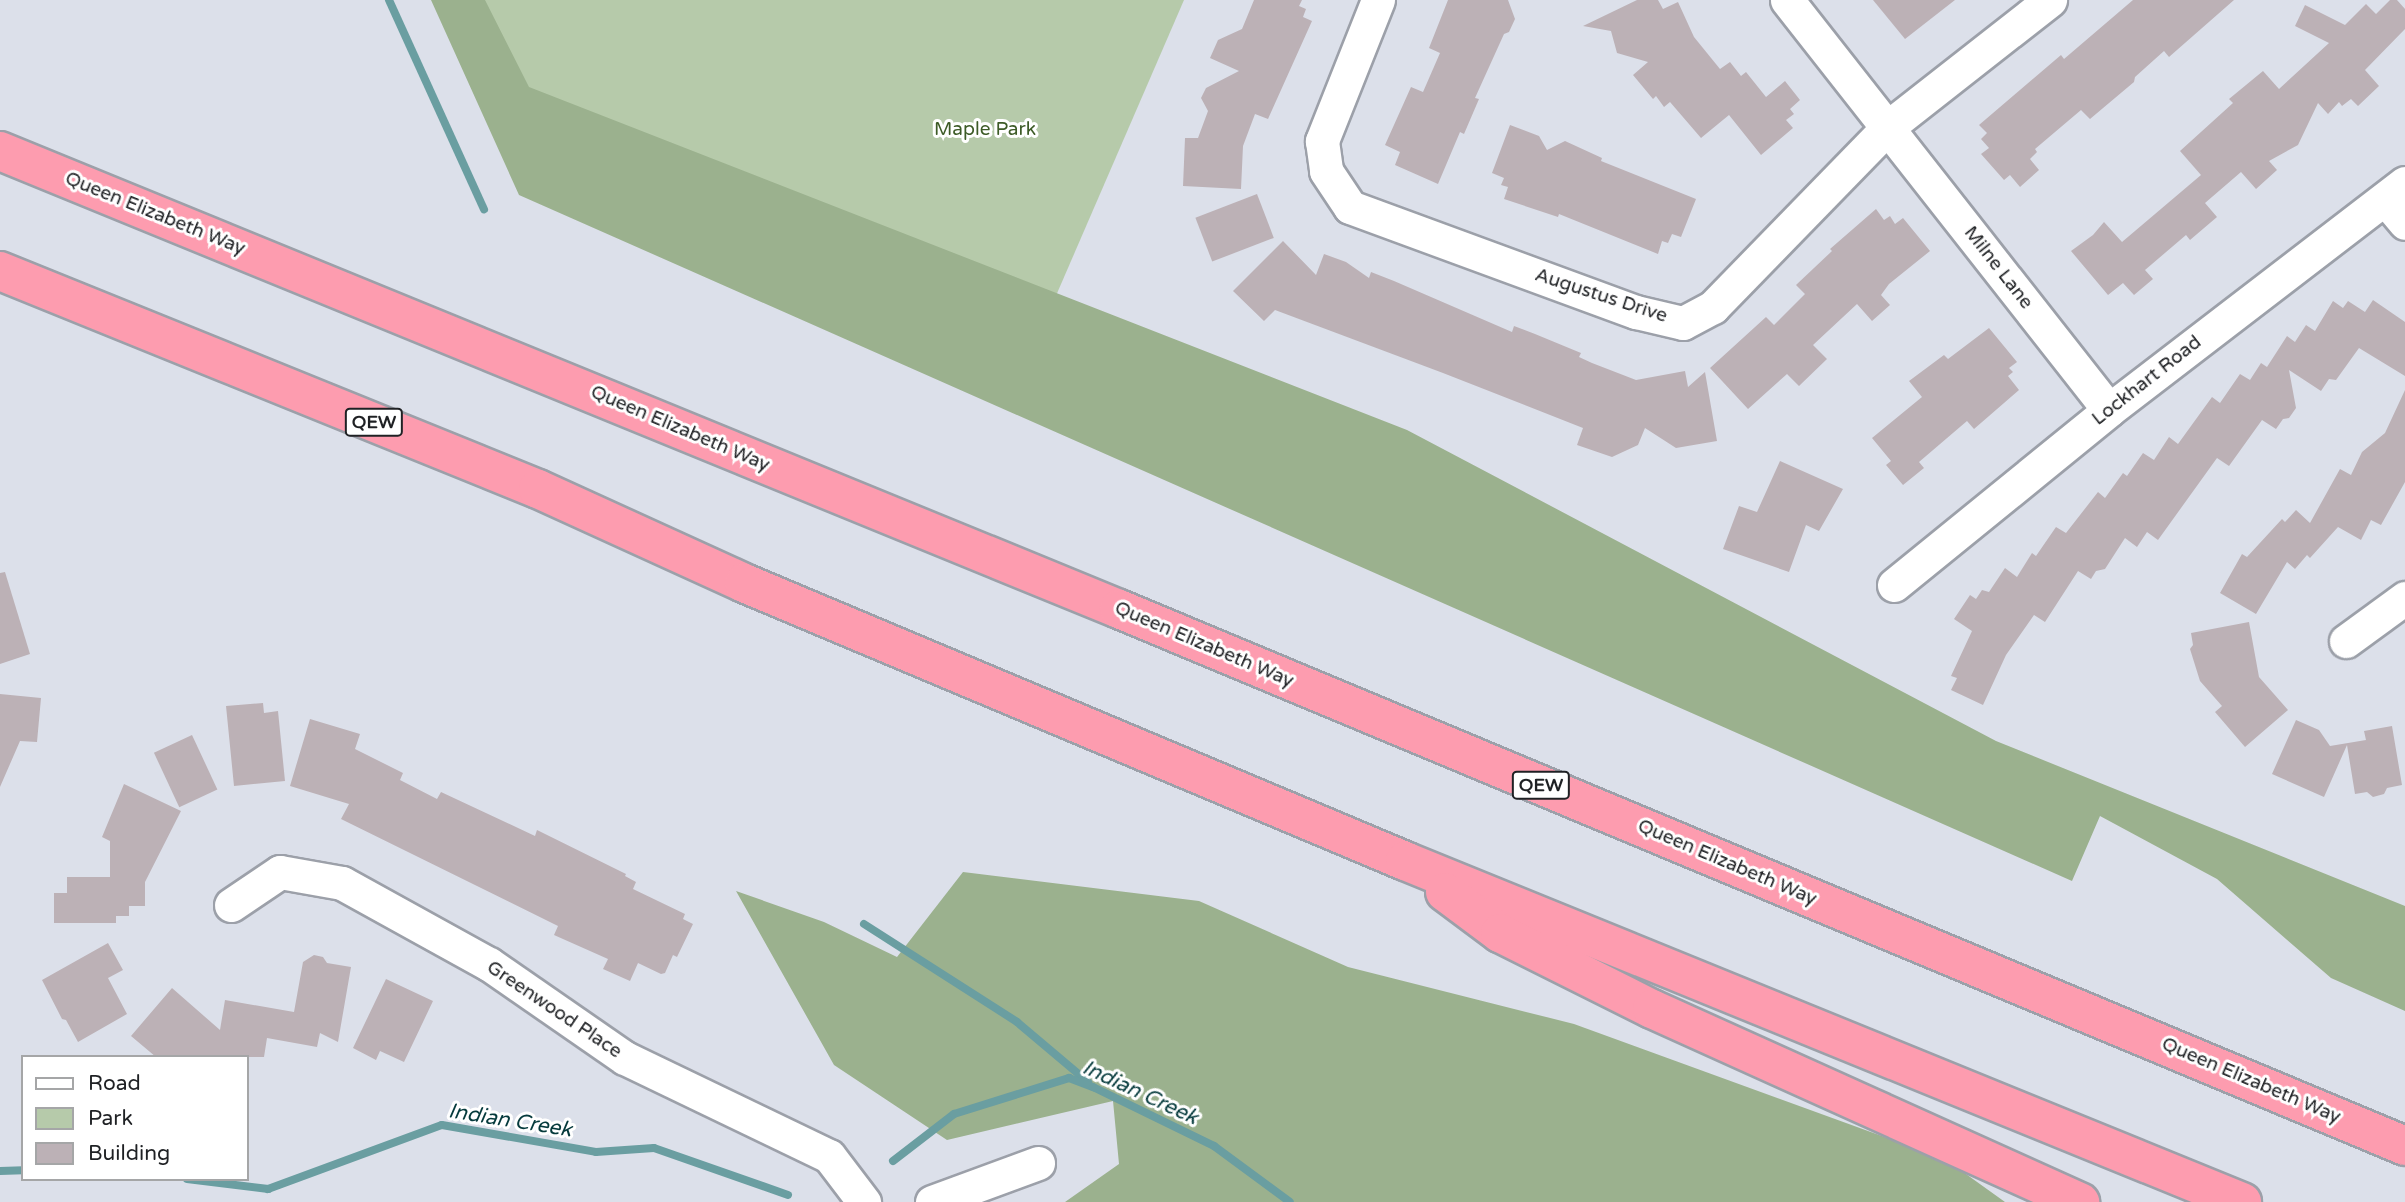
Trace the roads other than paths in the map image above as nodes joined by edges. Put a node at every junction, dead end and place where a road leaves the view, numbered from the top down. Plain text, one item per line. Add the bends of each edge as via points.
1 (1378, 0) edge
2 (1787, 0) edge
3 (2050, 0) edge
4 (1888, 127) junction
5 (0, 151) edge
6 (2398, 202) edge
7 (0, 271) edge
8 (2109, 410) junction
9 (1894, 585) dead end
10 (2405, 598) edge
11 (2346, 641) dead end
12 (1405, 861) junction
13 (231, 905) dead end
14 (2405, 1146) edge
15 (1038, 1163) dead end
16 (864, 1202) edge
17 (932, 1202) edge
18 (2080, 1202) edge
19 (2242, 1202) edge

1 - 4 street, Augustus Drive via 1322,141 1326,171 1350,207 1636,312 1683,323 1713,307
2 - 4 street, Milne Lane
3 - 4 street, Augustus Drive
4 - 8 street, Milne Lane
5 - 14 highway, Queen Elizabeth Way / QEW via 1119,609
6 - 8 street, Lockhart Road
7 - 12 highway, QEW via 538,489 744,583
8 - 9 street, Lockhart Road
10 - 11 street
12 - 18 highway via 1511,939 1652,1009
12 - 19 highway, QEW
13 - 16 street, Greenwood Place via 280,872 342,883 489,964 625,1058 830,1156
15 - 17 street

